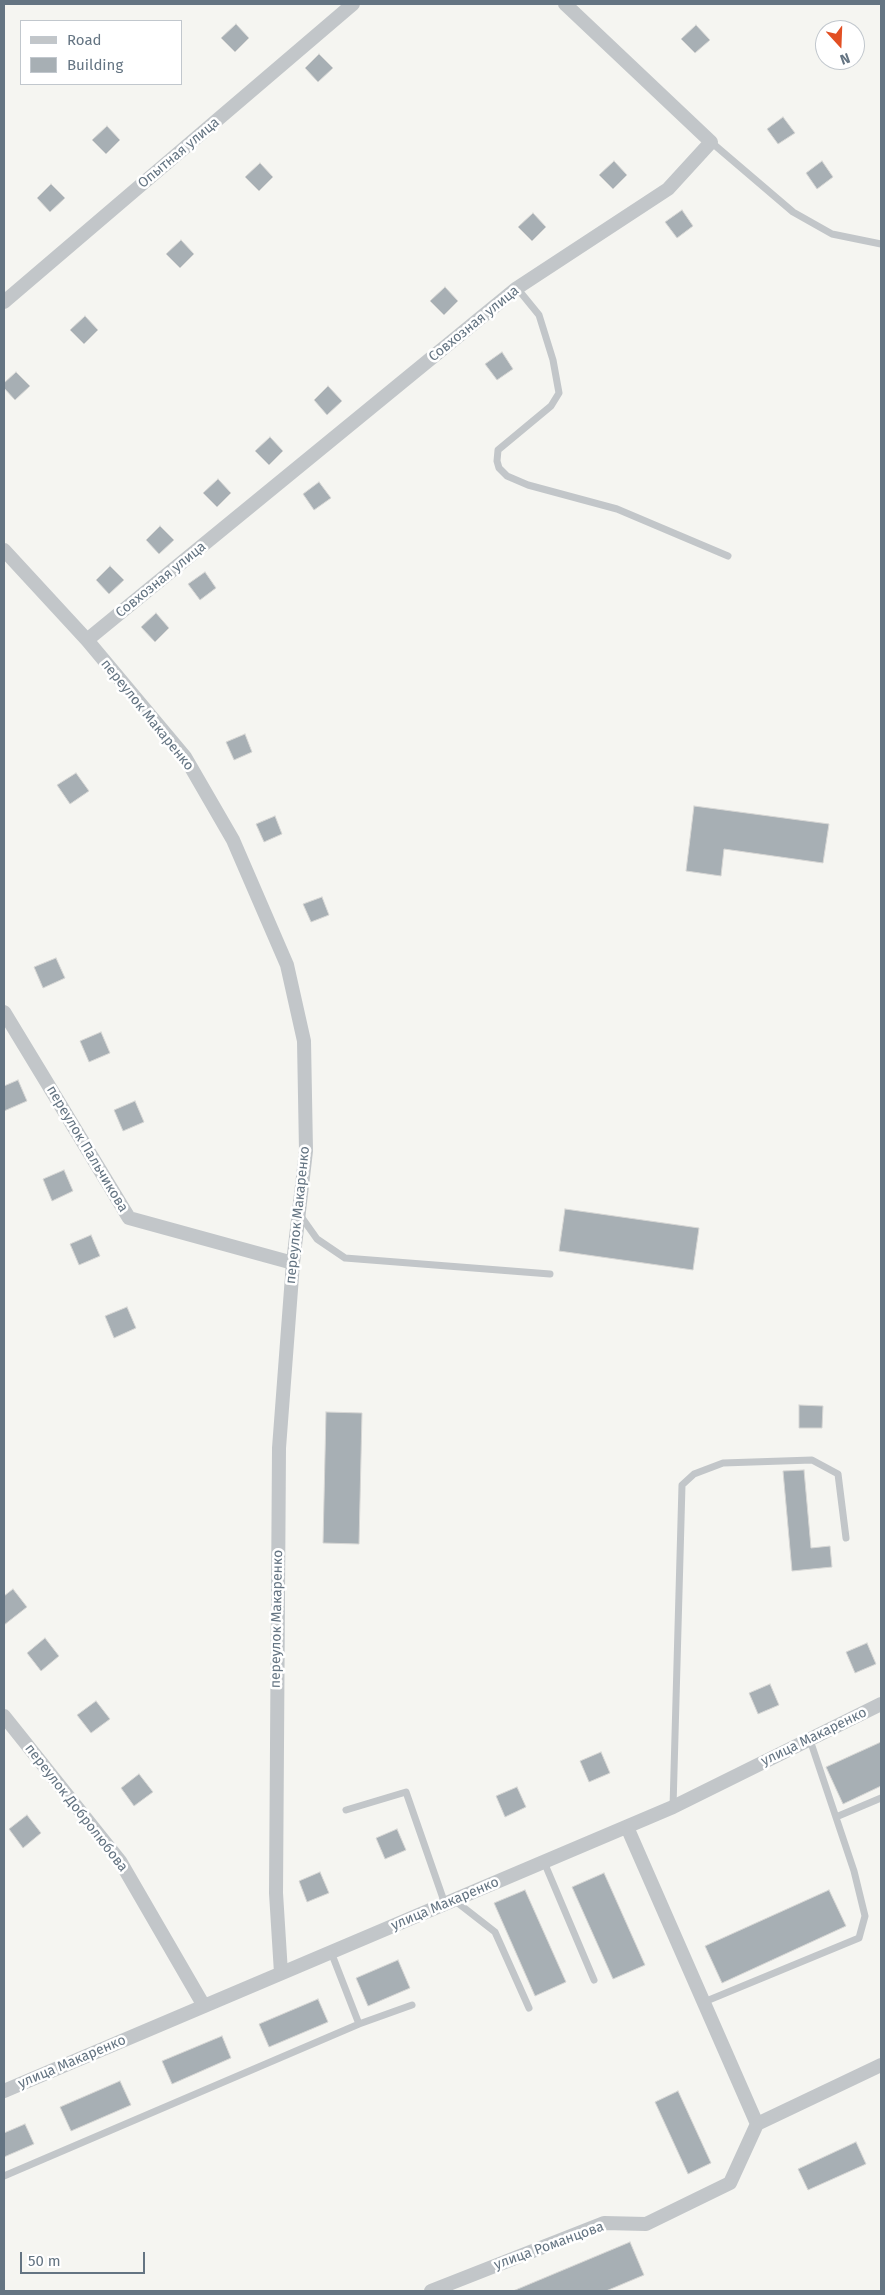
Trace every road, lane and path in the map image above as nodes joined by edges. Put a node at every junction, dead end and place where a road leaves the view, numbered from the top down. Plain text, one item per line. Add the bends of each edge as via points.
1 (353, 4) edge
2 (565, 4) edge
3 (711, 142) junction
4 (881, 244) edge
5 (517, 288) junction
6 (4, 302) edge
7 (4, 550) edge
8 (728, 556) dead end
9 (87, 640) junction
10 (4, 1012) edge
11 (299, 1213) junction
12 (292, 1263) junction
13 (550, 1274) dead end
14 (846, 1538) dead end
15 (881, 1704) edge
16 (4, 1716) edge
17 (810, 1740) junction
18 (881, 1798) edge
19 (674, 1807) junction
20 (346, 1810) dead end
21 (836, 1817) junction
22 (627, 1827) junction
23 (544, 1862) junction
24 (449, 1902) junction
25 (331, 1952) junction
26 (281, 1973) junction
27 (594, 1980) dead end
28 (704, 2002) junction
29 (412, 2005) dead end
30 (204, 2006) junction
31 (529, 2008) dead end
32 (359, 2024) junction
33 (881, 2065) edge
34 (4, 2091) edge
35 (757, 2124) junction
36 (4, 2176) edge
37 (431, 2291) edge

1 - 6 street, Опытная улица
2 - 3 street
3 - 4 lane via 792,212 832,234
3 - 5 street, Совхозная улица via 668,188
5 - 8 lane via 539,315 559,393 551,406 498,450 499,468 507,476 528,485 617,508
5 - 9 street, Совхозная улица
7 - 9 street, переулок Макаренко
9 - 11 street, переулок Макаренко via 185,757 233,840 287,965 304,1041 306,1151
10 - 12 street, переулок Пальчикова via 129,1218
11 - 12 street, переулок Макаренко
11 - 13 lane via 317,1240 345,1258
12 - 26 street, переулок Макаренко via 279,1448 276,1892
14 - 19 lane via 838,1474 812,1460 723,1464 694,1474 682,1485
15 - 17 street, улица Макаренко
16 - 30 street, переулок Добролюбова via 120,1861
17 - 19 street, улица Макаренко
17 - 21 lane
18 - 21 lane
19 - 22 street, улица Макаренко
20 - 24 lane via 406,1792
21 - 28 lane via 865,1916 859,1938
22 - 23 street, улица Макаренко
22 - 28 street
23 - 24 street, улица Макаренко
23 - 27 lane
24 - 25 street, улица Макаренко
24 - 31 lane via 495,1932
25 - 26 street, улица Макаренко
25 - 32 lane
26 - 30 street, улица Макаренко
28 - 35 street
29 - 32 lane
30 - 34 street, улица Макаренко
32 - 36 lane
33 - 35 street
35 - 37 street, улица Романцова via 730,2183 646,2224 604,2223

